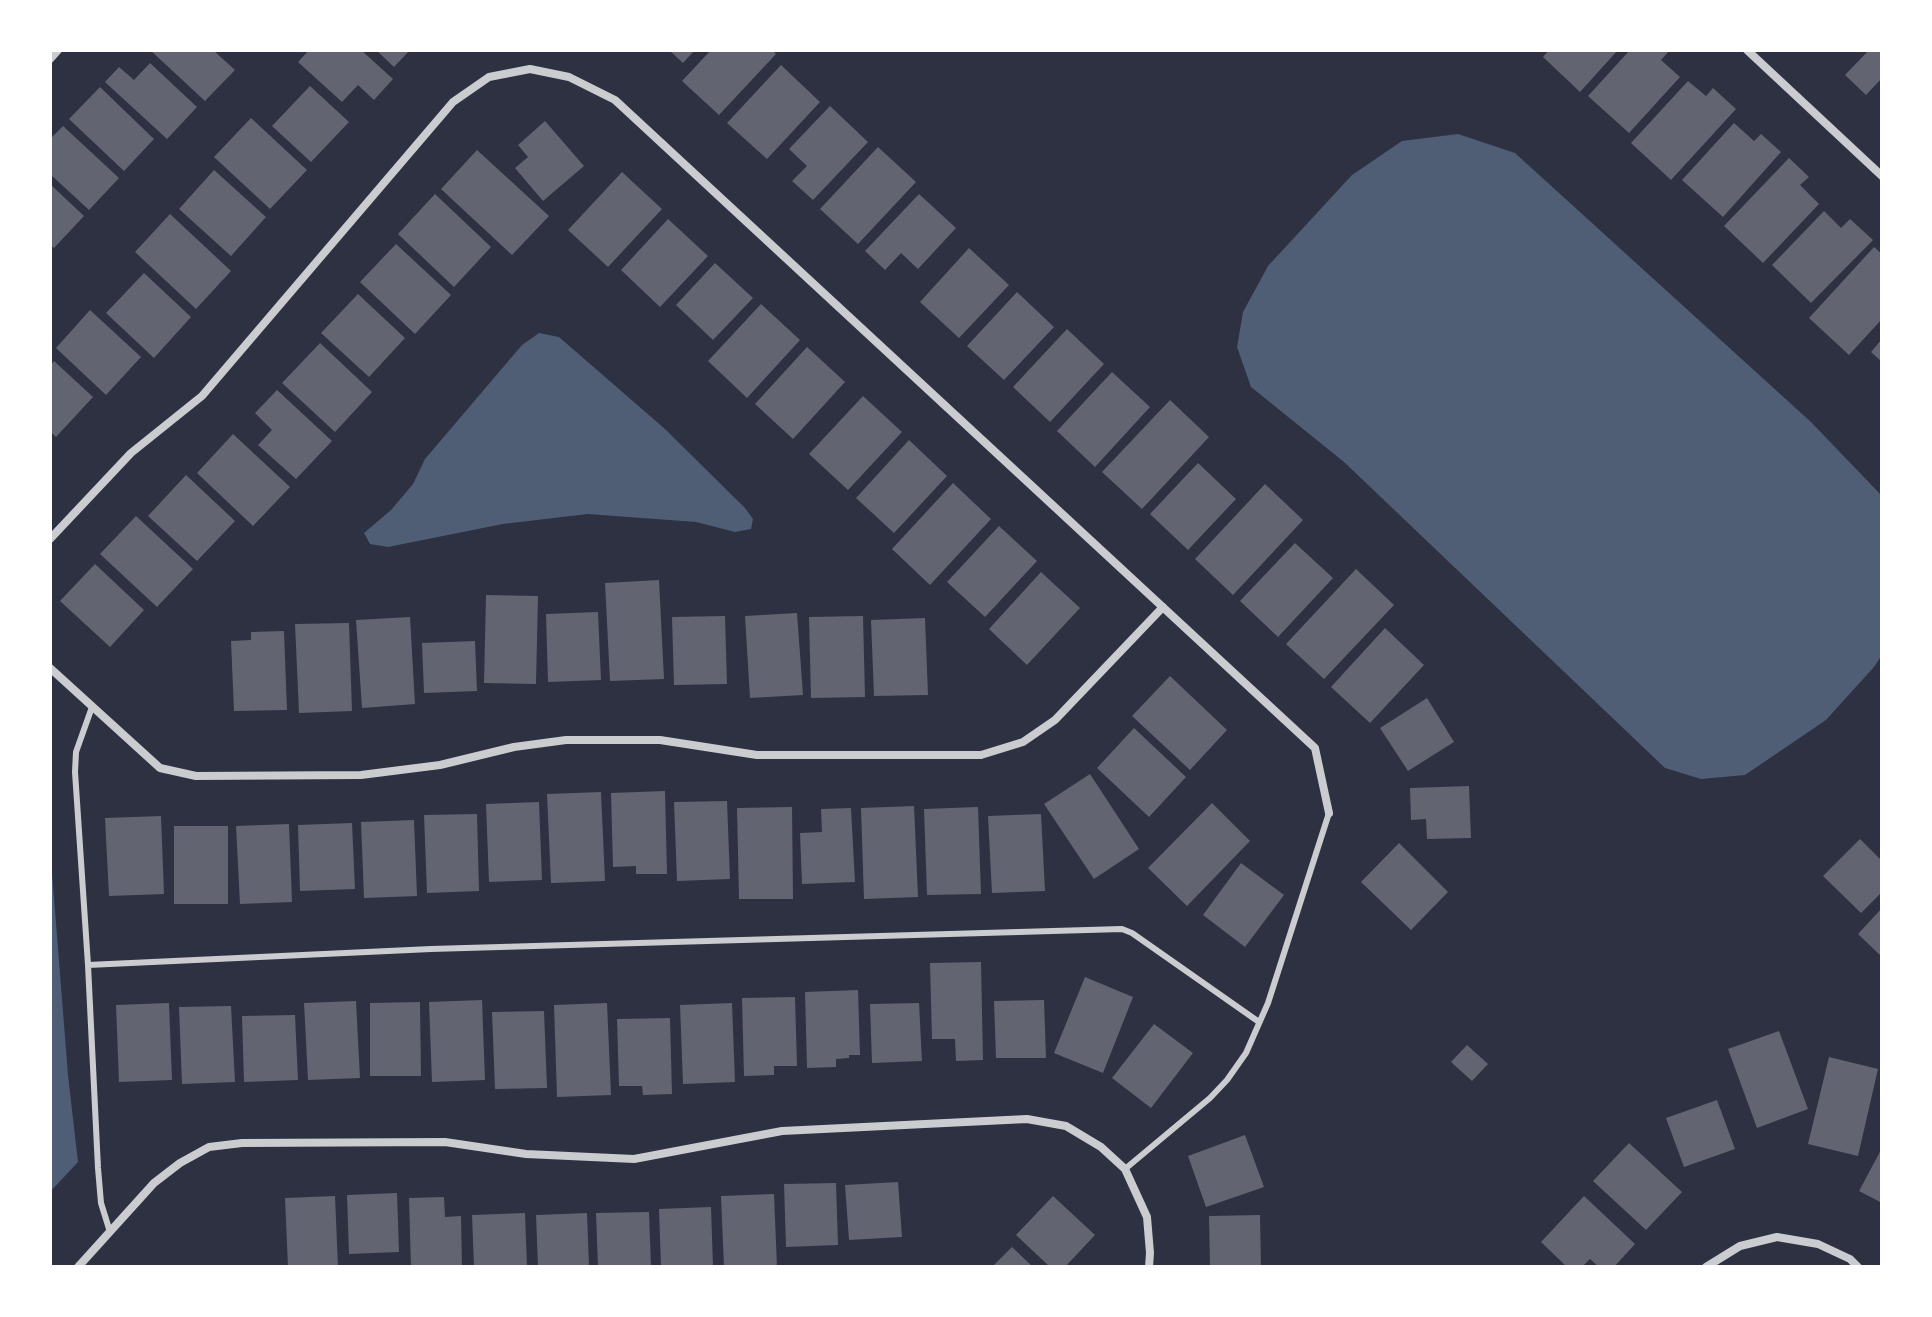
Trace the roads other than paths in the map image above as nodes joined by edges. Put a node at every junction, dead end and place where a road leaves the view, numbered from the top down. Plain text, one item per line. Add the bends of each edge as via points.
1 (58, 50) edge
2 (1747, 50) edge
3 (50, 59) edge
4 (1882, 176) edge
5 (50, 539) edge
6 (1163, 607) junction
7 (50, 668) edge
8 (92, 707) junction
9 (1329, 813) joint
10 (88, 965) junction
11 (1259, 1022) junction
12 (1125, 1169) junction
13 (110, 1232) junction
14 (78, 1267) edge
15 (1149, 1267) edge
16 (1706, 1267) edge
17 (1858, 1267) edge

1 - 3 street
2 - 4 street
5 - 6 street via 131,453 202,396 453,102 489,77 530,69 569,77 615,100
6 - 8 street via 1055,720 1023,742 981,755 757,755 660,740 566,740 361,775 196,776 160,768
6 - 9 street via 1315,748
7 - 8 street
8 - 10 lane via 76,752 75,772
9 - 11 lane
10 - 11 lane via 1122,929
10 - 13 lane via 98,1168
11 - 12 lane via 1227,1080
12 - 13 street via 1066,1126 1027,1119 782,1131 634,1159 526,1154 445,1142 242,1143 209,1147 180,1163 154,1183
12 - 15 street via 1147,1217
13 - 14 street
16 - 17 street via 1740,1246 1777,1237 1818,1244

